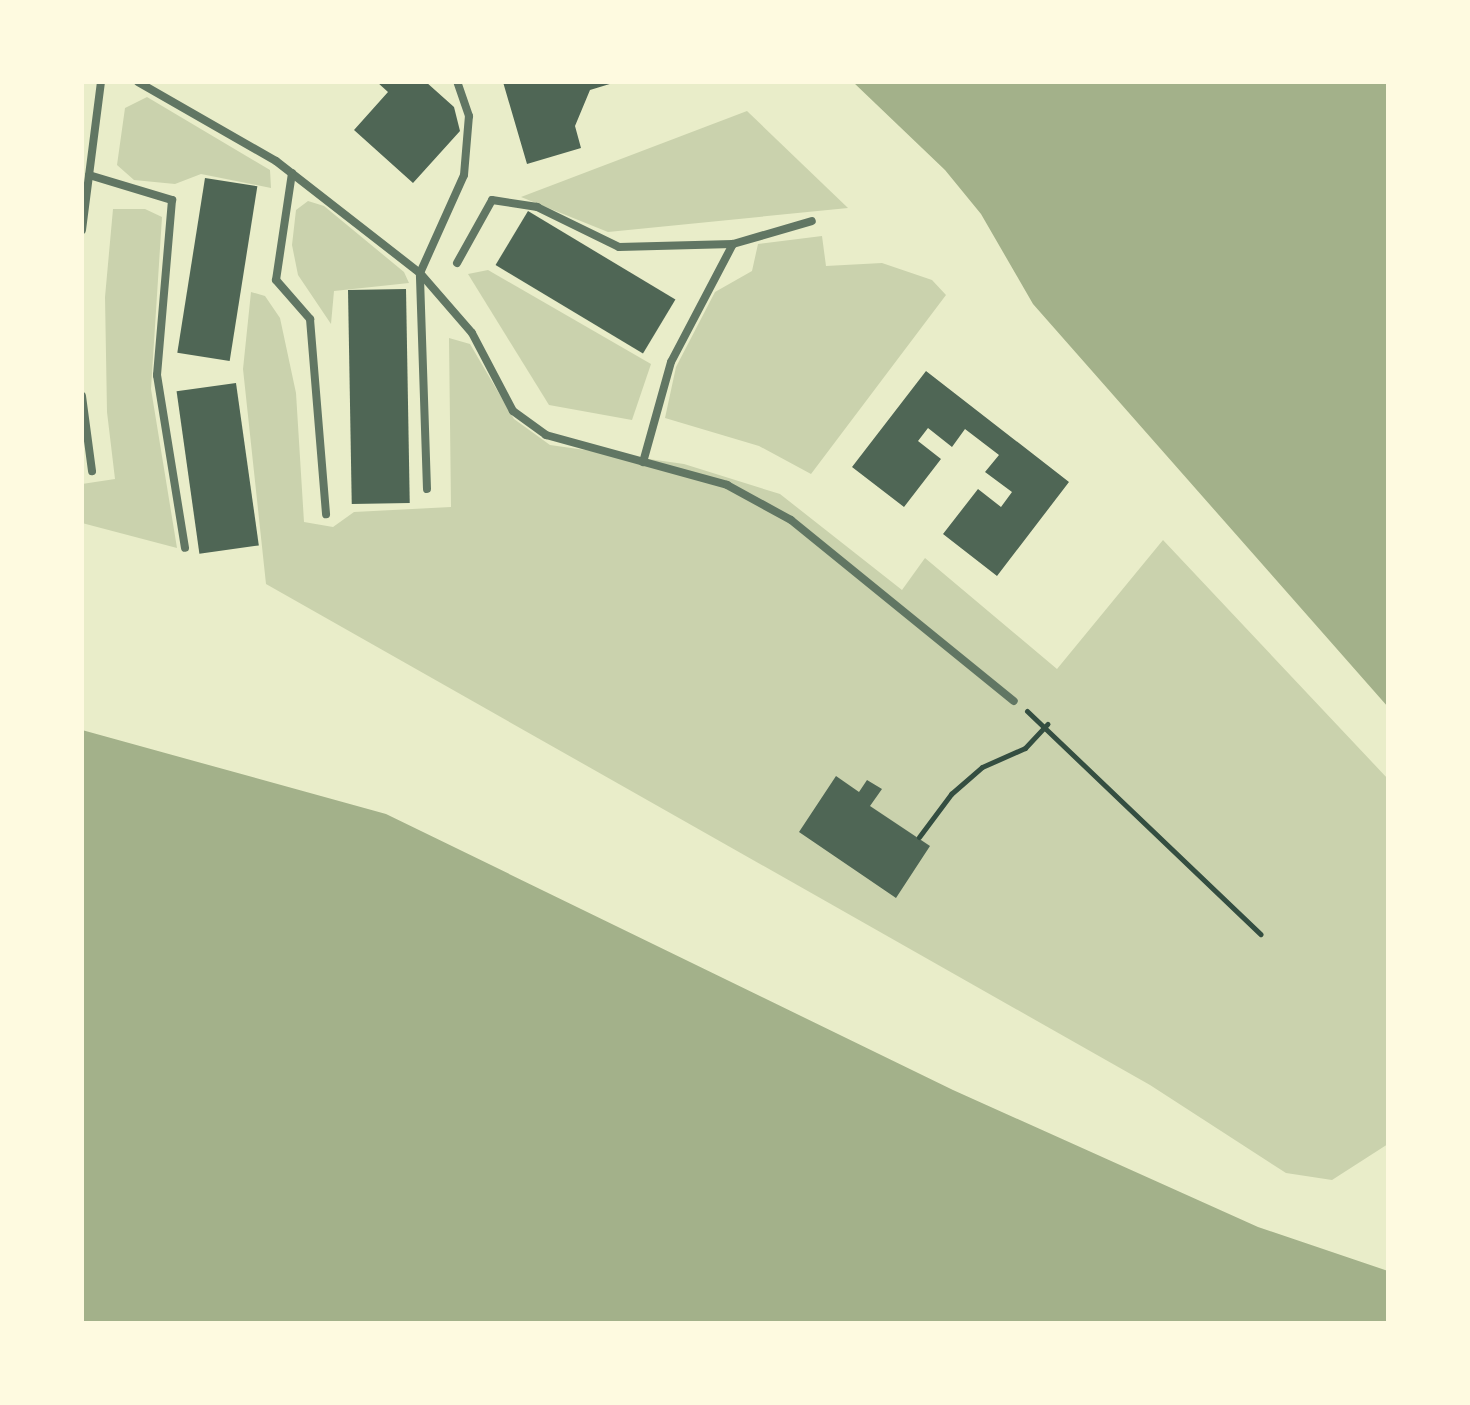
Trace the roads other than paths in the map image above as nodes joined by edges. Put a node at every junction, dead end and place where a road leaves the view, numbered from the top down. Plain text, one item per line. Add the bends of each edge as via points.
1 (101, 82) edge
2 (138, 82) edge
3 (457, 82) edge
4 (292, 173) junction
5 (89, 175) junction
6 (812, 221) dead end
7 (82, 230) edge
8 (733, 244) junction
9 (457, 263) dead end
10 (420, 273) junction
11 (82, 396) edge
12 (643, 462) junction
13 (92, 471) dead end
14 (427, 489) dead end
15 (326, 514) dead end
16 (185, 548) dead end
17 (1014, 701) road end

1 - 5 street
2 - 4 street
3 - 10 street via 469,116 464,175
4 - 10 street
4 - 15 street via 276,280 310,319
5 - 7 street
5 - 16 street via 172,200 157,375
6 - 8 street
8 - 9 street via 619,247 537,207 492,200
8 - 12 street via 671,362
10 - 12 street via 472,333 513,411 546,435
10 - 14 street
11 - 13 street
12 - 17 street via 727,485 791,520

